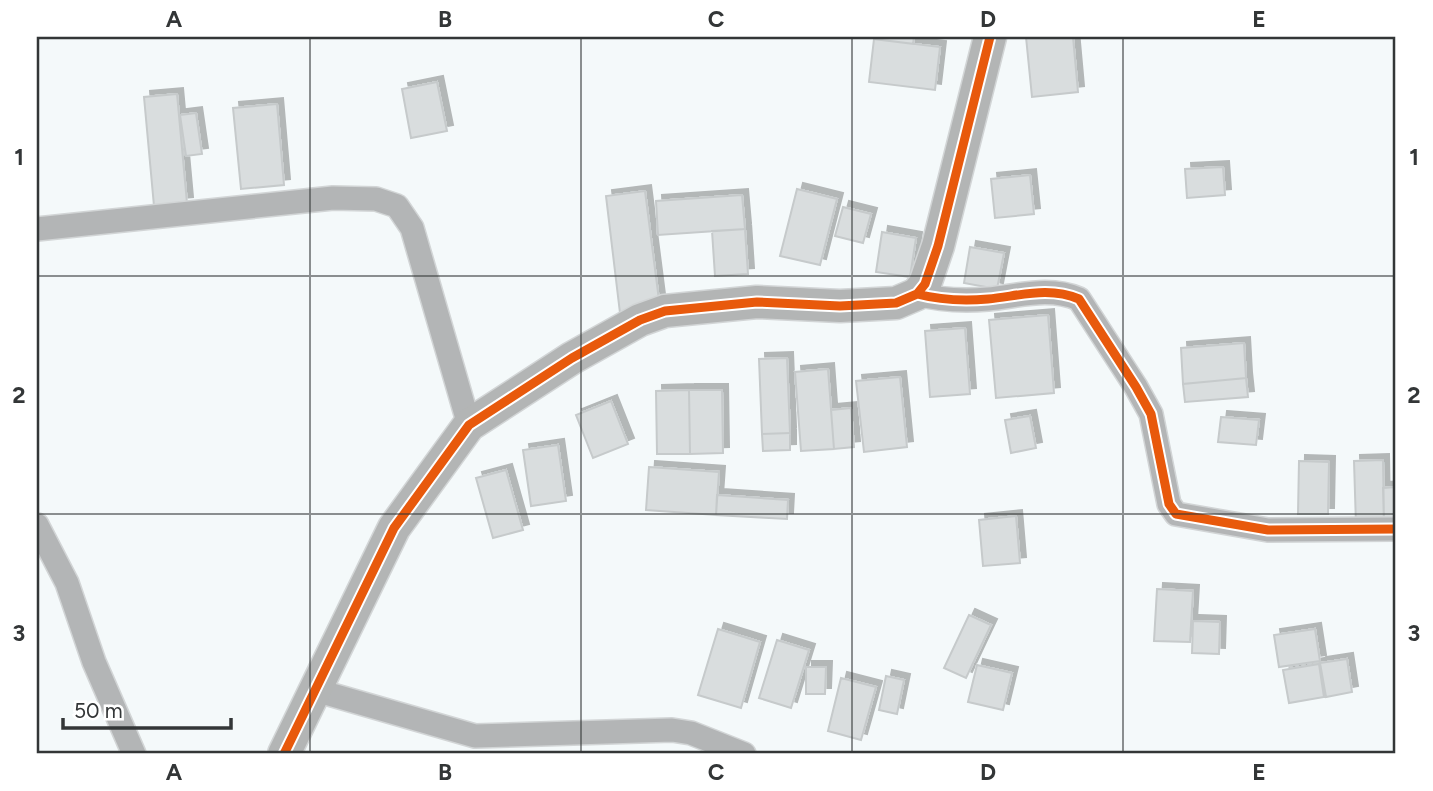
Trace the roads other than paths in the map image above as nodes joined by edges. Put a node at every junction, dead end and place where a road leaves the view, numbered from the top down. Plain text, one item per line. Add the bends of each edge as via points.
1 (990, 37) edge
2 (37, 229) edge
3 (917, 294) junction
4 (469, 425) junction
5 (37, 525) edge
6 (1396, 529) edge
7 (315, 690) junction
8 (134, 754) edge
9 (284, 754) edge
10 (744, 754) edge

1 - 3 street via 937,246 925,284
2 - 4 street via 333,198 376,199 397,206 412,228
3 - 4 street via 896,303 757,302 665,311 572,358
3 - 6 street via 986,299 1047,291 1079,299 1151,414 1169,504 1176,514 1268,530
4 - 7 street via 394,528
5 - 8 street via 67,583 94,662
7 - 9 street
7 - 10 street via 475,736 672,730

